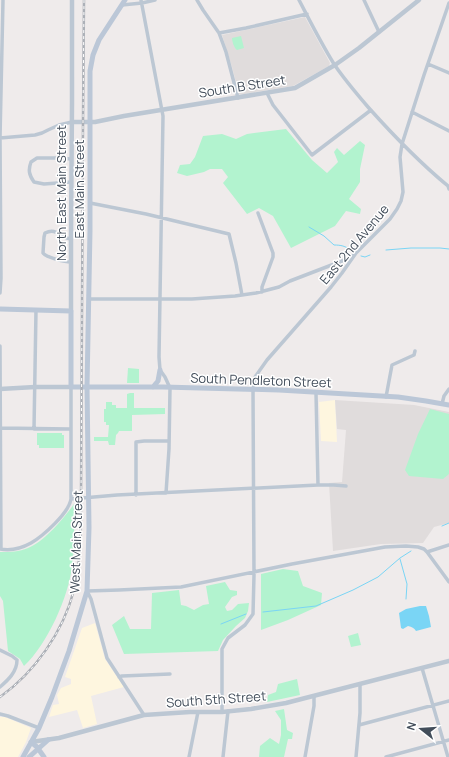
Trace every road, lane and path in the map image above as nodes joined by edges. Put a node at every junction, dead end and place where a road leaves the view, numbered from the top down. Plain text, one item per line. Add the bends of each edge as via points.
1 (3, 0) edge
2 (72, 0) edge
3 (155, 0) edge
4 (197, 0) edge
5 (299, 0) edge
6 (364, 0) edge
7 (419, 0) edge
8 (124, 2) edge
9 (141, 2) edge
10 (449, 3) edge
11 (307, 14) junction
12 (1, 22) edge
13 (379, 32) junction
14 (219, 33) junction
15 (428, 64) junction
16 (335, 65) junction
17 (449, 73) edge
18 (1, 78) edge
19 (267, 93) junction
20 (238, 98) junction
21 (162, 110) junction
22 (371, 110) junction
23 (412, 112) junction
24 (72, 122) junction
25 (90, 122) junction
26 (449, 131) edge
27 (0, 138) edge
28 (402, 144) junction
29 (71, 159) junction
30 (71, 182) junction
31 (449, 189) edge
32 (90, 203) junction
33 (0, 204) edge
34 (258, 213) dead end
35 (162, 218) junction
36 (70, 239) junction
37 (356, 253) junction
38 (71, 262) junction
39 (262, 292) junction
40 (0, 293) edge
41 (242, 295) junction
42 (89, 299) junction
43 (160, 300) junction
44 (0, 309) edge
45 (36, 310) junction
46 (71, 311) junction
47 (0, 346) edge
48 (414, 351) dead end
49 (160, 370) junction
50 (35, 387) junction
51 (71, 387) junction
52 (87, 387) junction
53 (153, 387) junction
54 (170, 388) junction
55 (449, 388) edge
56 (0, 389) edge
57 (253, 390) junction
58 (316, 392) junction
59 (386, 397) junction
60 (442, 404) junction
61 (449, 405) edge
62 (0, 428) edge
63 (34, 429) junction
64 (70, 429) junction
65 (169, 441) junction
66 (318, 485) junction
67 (346, 486) dead end
68 (254, 489) junction
69 (166, 494) junction
70 (136, 495) junction
71 (89, 498) junction
72 (71, 499) junction
73 (449, 545) edge
74 (0, 549) edge
75 (427, 552) junction
76 (254, 572) junction
77 (449, 582) edge
78 (87, 591) junction
79 (0, 650) edge
80 (449, 661) edge
81 (422, 668) junction
82 (170, 674) dead end
83 (119, 677) junction
84 (360, 684) junction
85 (0, 687) edge
86 (314, 696) junction
87 (449, 701) edge
88 (433, 706) junction
89 (228, 711) junction
90 (198, 712) junction
91 (222, 712) junction
92 (0, 714) edge
93 (144, 714) junction
94 (359, 725) junction
95 (38, 728) junction
96 (48, 740) junction
97 (449, 740) edge
98 (31, 742) junction
99 (444, 742) junction
100 (38, 748) junction
101 (23, 757) edge
102 (29, 757) edge
103 (44, 757) edge
104 (189, 757) edge
105 (223, 757) edge
106 (305, 757) edge
107 (356, 757) edge
108 (386, 757) edge
109 (448, 757) edge

1 - 12 street
2 - 24 street, North East Main Street
3 - 9 street
4 - 14 street
5 - 11 street
6 - 13 street
7 - 13 street, South B Street
8 - 9 street
8 - 25 main road, East Main Street via 99,40 93,54 90,71
9 - 21 street
10 - 15 street, East 2nd Avenue
11 - 14 street
11 - 16 street
12 - 18 street
13 - 16 street, South B Street
14 - 20 street
15 - 17 street
15 - 23 street, East 2nd Avenue
16 - 19 street, South B Street via 295,88
16 - 22 street
18 - 27 street
19 - 20 street, South B Street
19 - 22 street via 272,105 312,155
20 - 21 street, South B Street
21 - 25 street, South B Street
21 - 35 street
22 - 28 street
23 - 26 street
23 - 28 street, East 2nd Avenue
24 - 25 street, South B Street
24 - 27 street via 36,135
24 - 29 street, North East Main Street
25 - 32 main road, East Main Street
27 - 33 street
28 - 31 street
28 - 37 street, East 2nd Avenue via 401,201 390,219
29 - 30 street, North East Main Street
29 - 30 street via 37,158 30,162 29,172 34,182
30 - 36 street, North East Main Street
32 - 35 street
32 - 42 main road, East Main Street
33 - 40 street
34 - 39 street via 273,253
35 - 41 street via 229,234
35 - 43 street
36 - 38 street, North East Main Street
36 - 38 street via 54,231 45,233 43,253 51,258
37 - 39 street via 342,262
37 - 57 street, East 2nd Avenue via 331,287 267,360 255,377
38 - 46 street, North East Main Street
39 - 41 street
41 - 43 street
42 - 43 street
42 - 52 main road, East Main Street
43 - 49 street
44 - 45 main road
45 - 46 main road
45 - 50 street
46 - 51 main road, North East Main Street
47 - 56 street
48 - 59 street via 414,355 392,365
49 - 53 main road via 157,383
49 - 54 street
50 - 51 street
50 - 56 street
50 - 63 street
51 - 52 main road, South Pendleton Street
51 - 64 street
52 - 53 main road, South Pendleton Street
52 - 71 main road, West Main Street
53 - 54 main road, South Pendleton Street
54 - 57 main road, South Pendleton Street
54 - 65 street
55 - 60 street
56 - 62 street
57 - 58 main road, South Pendleton Street
57 - 68 street, East 2nd Avenue
58 - 59 main road, South Pendleton Street
58 - 66 street
59 - 60 main road, South Pendleton Street
60 - 61 main road, South Pendleton Street
62 - 63 street
62 - 74 street
63 - 64 street
64 - 72 street
65 - 69 street
65 - 70 street via 136,442
66 - 67 street
66 - 68 street
68 - 69 street
68 - 76 street, East 2nd Avenue
69 - 70 street
70 - 71 street
71 - 72 street
71 - 78 main road, West Main Street
72 - 74 street via 68,509 37,539 21,547
73 - 75 street
75 - 76 street via 412,547 385,547
75 - 77 street
76 - 78 street via 181,587
76 - 91 street, East 2nd Avenue via 253,614 228,638 222,649
78 - 83 street via 107,658
78 - 95 main road, West Main Street via 69,651
79 - 85 street via 17,660 15,672
80 - 81 street, South 5th Street
81 - 84 street, South 5th Street
81 - 88 street
82 - 83 street
83 - 93 street
84 - 86 street, South 5th Street
84 - 94 street
86 - 89 street, South 5th Street via 273,706
86 - 106 street
87 - 88 street
88 - 94 street
88 - 99 street
89 - 91 street, South 5th Street
89 - 105 street
90 - 91 street, South 5th Street
90 - 93 street, South 5th Street
90 - 104 street
92 - 95 street
93 - 96 street, South 5th Street
94 - 107 street
95 - 98 main road, West Main Street
96 - 98 street, South 5th Street
96 - 100 main road
97 - 99 street
98 - 100 main road
98 - 101 main road, West Main Street
99 - 108 street
99 - 109 street
100 - 102 main road
100 - 103 main road

